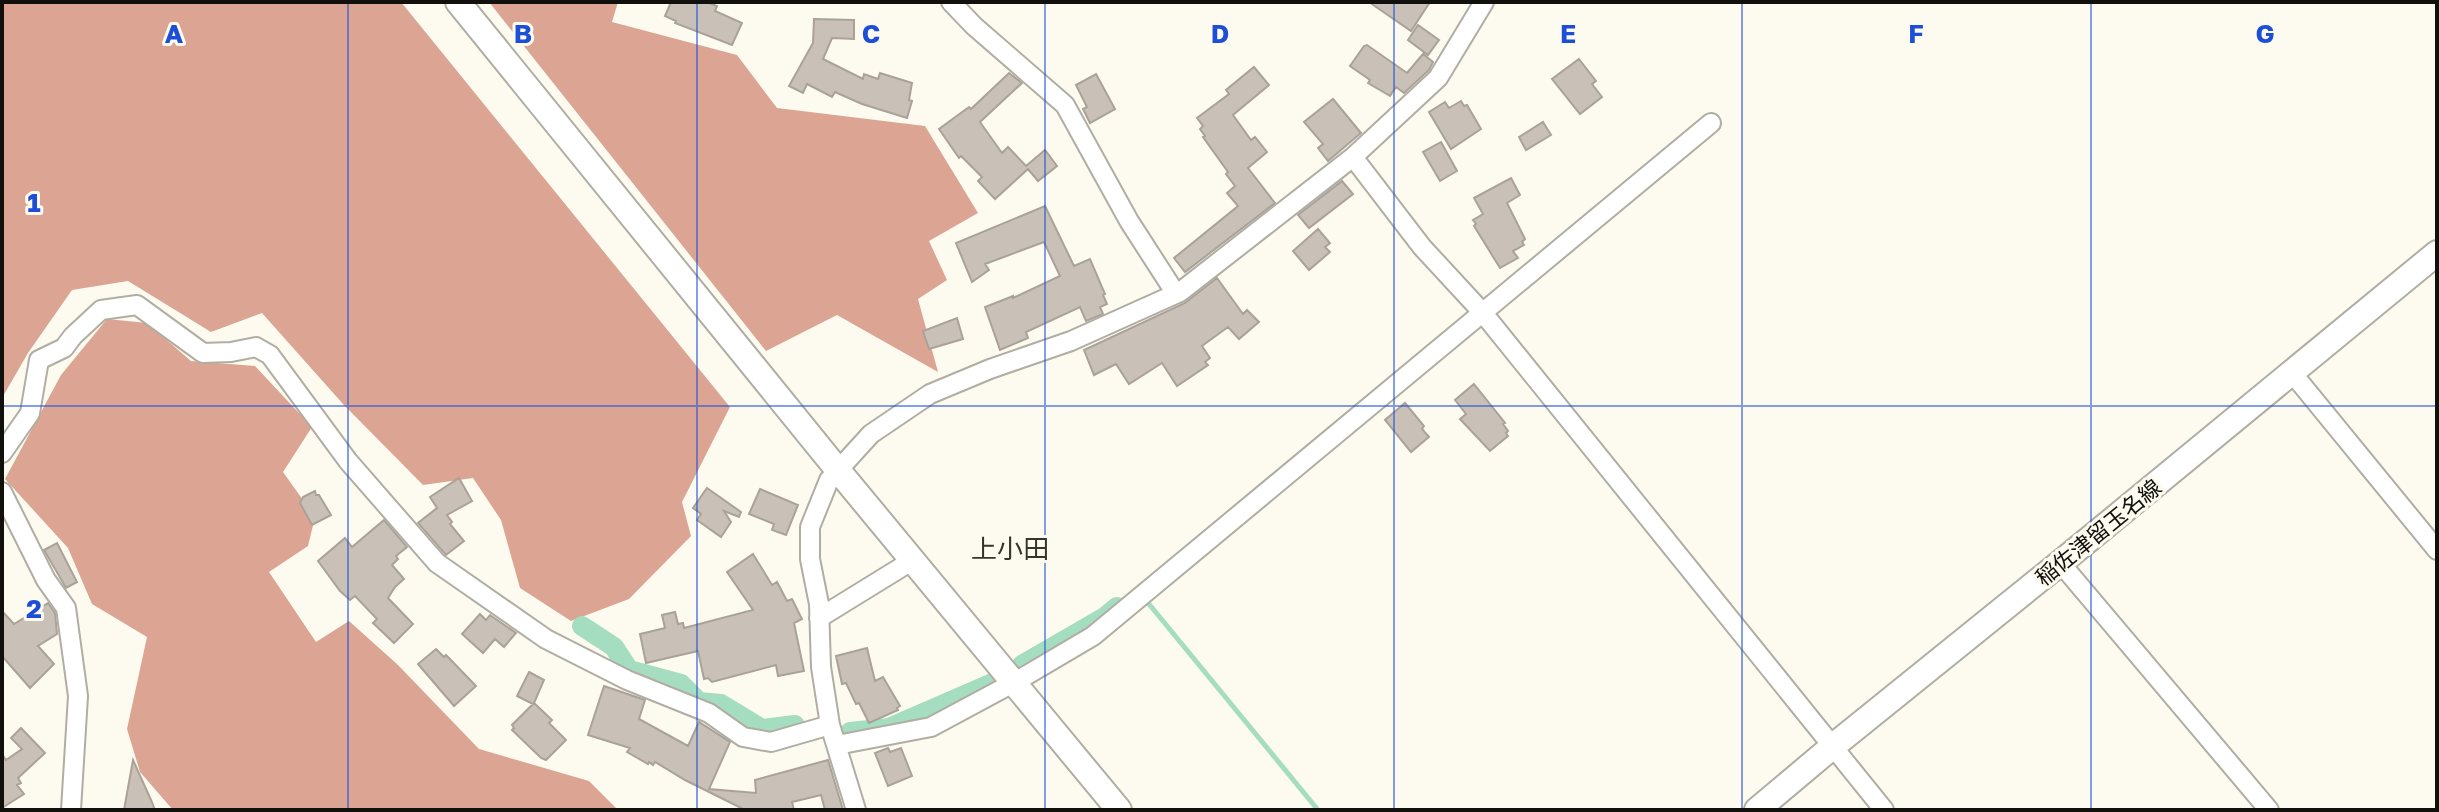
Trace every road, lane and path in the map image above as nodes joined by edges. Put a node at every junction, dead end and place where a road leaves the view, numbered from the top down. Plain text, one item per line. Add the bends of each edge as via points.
1 (458, 2) edge
2 (951, 2) edge
3 (1484, 2) edge
4 (1711, 123) dead end
5 (1353, 157) junction
6 (2437, 253) edge
7 (1176, 294) junction
8 (1483, 313) junction
9 (2293, 374) junction
10 (2, 453) edge
11 (837, 469) junction
12 (2, 492) edge
13 (2437, 550) edge
14 (2065, 559) junction
15 (913, 560) junction
16 (819, 618) junction
17 (1015, 682) junction
18 (830, 725) junction
19 (837, 745) junction
20 (1832, 747) junction
21 (71, 810) edge
22 (856, 810) edge
23 (1119, 810) edge
24 (1757, 810) edge
25 (1884, 810) edge
26 (2269, 810) edge

1 - 11 street
2 - 7 street via 1065,105
3 - 5 street via 1438,78
4 - 8 street
5 - 7 street
5 - 8 street via 1422,247
6 - 9 street, 稲佐津留玉名線
7 - 11 street via 930,394 871,434
8 - 17 street via 1093,636
8 - 20 street
9 - 13 street
9 - 14 street, 稲佐津留玉名線
10 - 18 street via 30,413 39,360 64,348 101,310 137,305 203,353 256,347 270,355 348,461 437,563 546,639 709,713 743,737 771,742
11 - 15 street
11 - 16 street via 810,527
12 - 21 street via 66,608 78,696
14 - 20 street, 稲佐津留玉名線
14 - 26 street via 2063,566
15 - 16 street
15 - 17 street
16 - 18 street
17 - 19 street via 931,727
17 - 23 street
18 - 19 street
19 - 22 street
20 - 24 street, 稲佐津留玉名線
20 - 25 street

